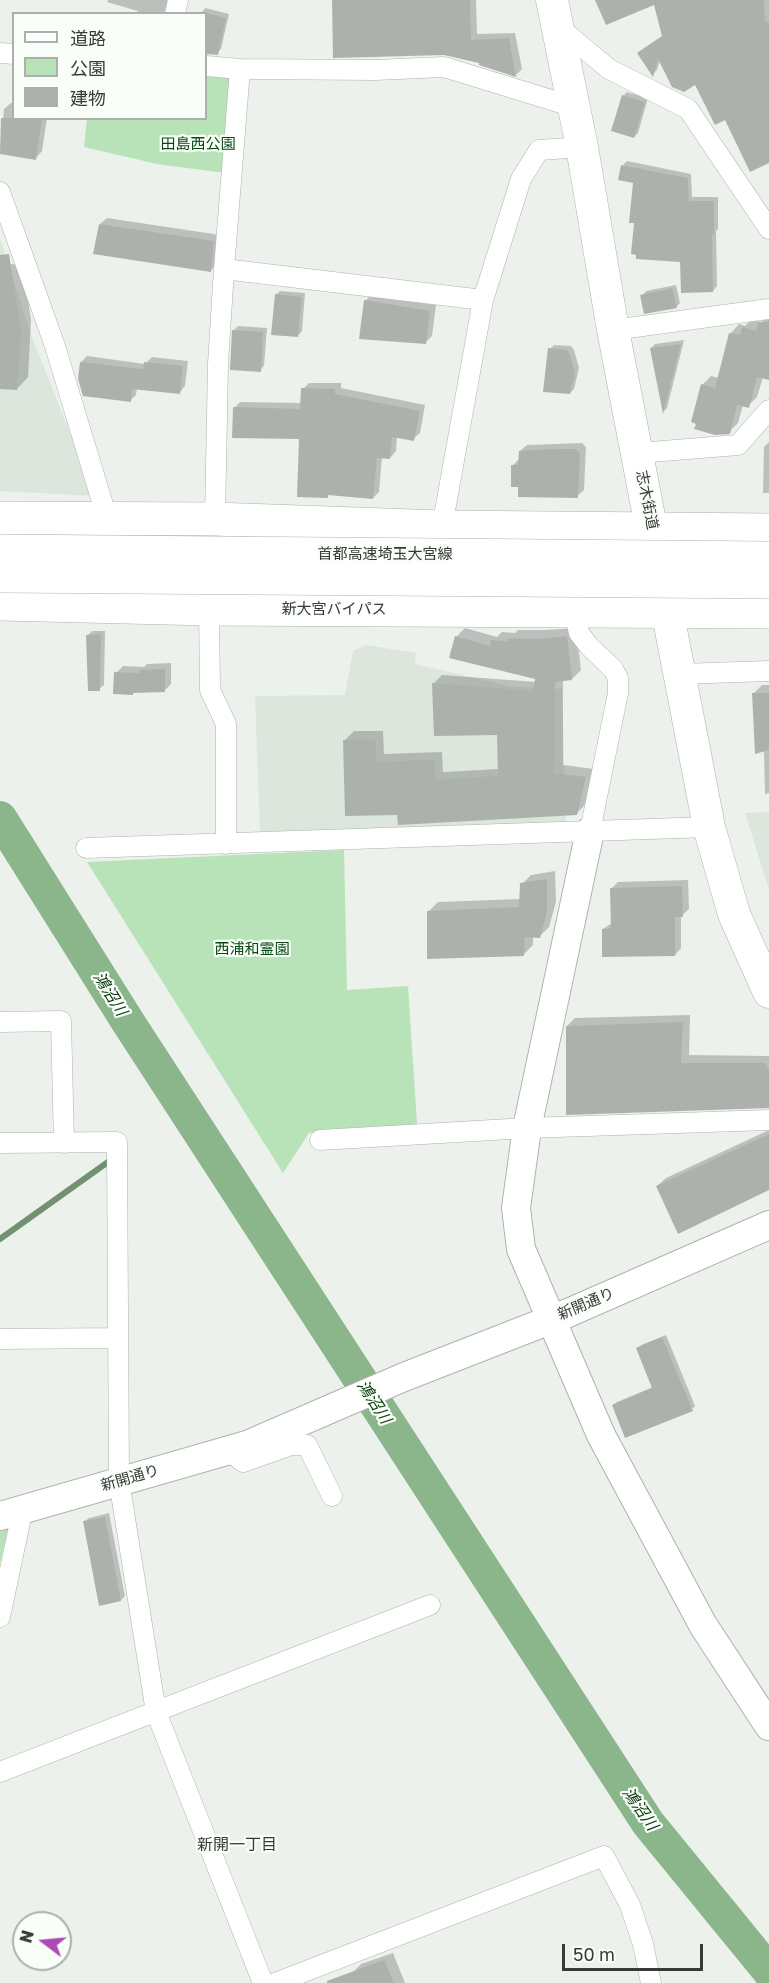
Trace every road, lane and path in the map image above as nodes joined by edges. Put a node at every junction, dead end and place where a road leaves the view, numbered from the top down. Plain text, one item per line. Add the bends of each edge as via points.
1 (554, 12) edge
2 (207, 66) edge
3 (240, 69) junction
4 (574, 107) junction
5 (582, 147) junction
6 (0, 192) edge
7 (769, 229) edge
8 (224, 269) junction
9 (483, 300) junction
10 (769, 309) edge
11 (613, 330) junction
12 (769, 410) edge
13 (638, 453) junction
14 (0, 518) edge
15 (107, 518) junction
16 (215, 519) junction
17 (442, 527) junction
18 (653, 529) junction
19 (769, 530) edge
20 (0, 541) edge
21 (721, 548) dead end
22 (586, 549) dead end
23 (769, 549) edge
24 (0, 551) edge
25 (769, 558) edge
26 (0, 576) edge
27 (769, 582) edge
28 (0, 583) edge
29 (725, 590) dead end
30 (769, 590) edge
31 (582, 599) junction
32 (0, 604) edge
33 (209, 609) junction
34 (668, 612) junction
35 (769, 612) edge
36 (769, 671) edge
37 (680, 674) junction
38 (709, 827) junction
39 (590, 831) junction
40 (226, 844) junction
41 (86, 848) dead end
42 (769, 992) edge
43 (0, 1022) edge
44 (769, 1120) edge
45 (527, 1128) junction
46 (320, 1140) dead end
47 (0, 1143) edge
48 (64, 1143) junction
49 (769, 1225) edge
50 (552, 1319) junction
51 (118, 1338) junction
52 (0, 1339) edge
53 (228, 1450) junction
54 (119, 1481) junction
55 (332, 1496) dead end
56 (9, 1514) edge
57 (430, 1605) dead end
58 (0, 1617) edge
59 (156, 1712) junction
60 (769, 1726) edge
61 (0, 1773) edge
62 (264, 1983) edge
63 (274, 1983) edge
64 (651, 1983) edge

1 - 4 main road, 志木街道
1 - 7 street via 609,69 688,109
2 - 3 street
3 - 4 street via 444,67
3 - 8 street
4 - 5 main road, 志木街道
5 - 9 street via 539,150 522,178
5 - 11 main road, 志木街道
6 - 15 street via 54,346
8 - 9 street
8 - 16 street
9 - 17 street
10 - 11 street
11 - 13 main road, 志木街道
12 - 13 street via 738,445
13 - 18 main road, 志木街道
14 - 15 highway
15 - 16 highway
16 - 17 highway
17 - 18 highway
18 - 19 highway
18 - 34 main road, 志木街道
20 - 22 highway
21 - 23 highway
24 - 25 highway, 首都高速埼玉大宮線, bridge
26 - 27 highway, 首都高速埼玉大宮線, bridge
28 - 31 highway, 新大宮バイパス
29 - 30 highway
31 - 33 highway, 新大宮バイパス
31 - 34 highway, 新大宮バイパス
31 - 39 street via 579,633 618,678
32 - 33 highway, 新大宮バイパス
33 - 40 street via 210,690 226,724
34 - 35 highway, 新大宮バイパス
34 - 37 main road, 志木街道
36 - 37 street
37 - 38 main road, 志木街道
38 - 39 street
38 - 42 main road, 志木街道 via 734,914
39 - 40 street
39 - 45 street
40 - 41 street
43 - 48 street via 61,1021
44 - 45 street
45 - 46 street
45 - 50 street via 516,1208 521,1249
47 - 48 street
48 - 51 street via 117,1142
49 - 50 street, 新開通り
50 - 53 street, 新開通り
50 - 60 street via 607,1445 703,1625
51 - 52 street
51 - 54 street
53 - 54 street, 新開通り
53 - 55 street via 243,1462 291,1445 307,1445
54 - 56 street, 新開通り
54 - 59 street
56 - 58 street via 20,1522
57 - 59 street
59 - 61 street
59 - 62 street
63 - 64 street via 604,1856 630,1905

